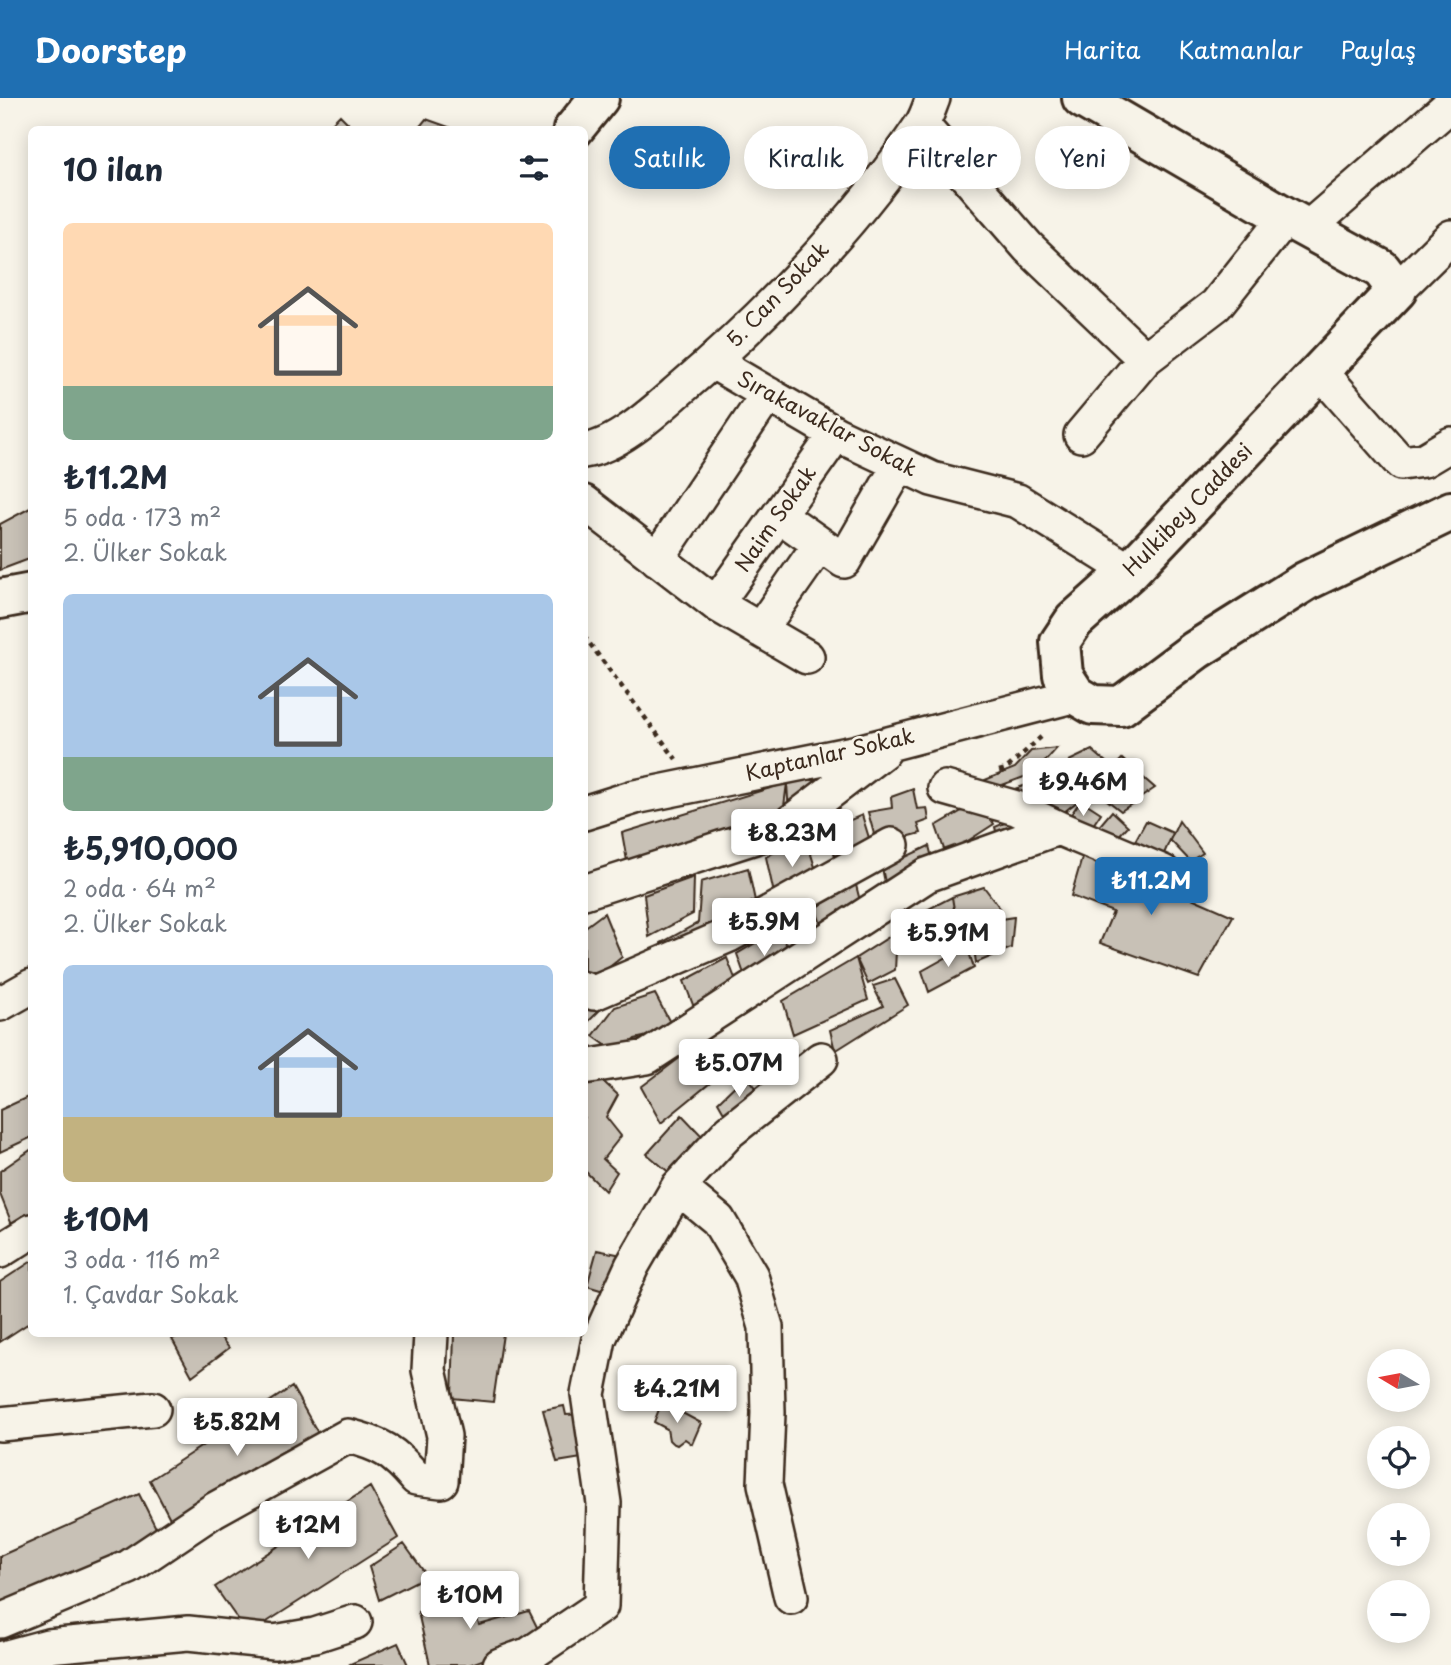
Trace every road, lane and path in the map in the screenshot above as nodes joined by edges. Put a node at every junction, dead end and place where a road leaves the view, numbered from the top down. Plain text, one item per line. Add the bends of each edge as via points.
1 (599, 98) edge
2 (1082, 98) edge
3 (1451, 104) edge
4 (927, 112) edge
5 (576, 126) edge
6 (1297, 223) junction
7 (1451, 237) edge
8 (1397, 290) junction
9 (1145, 359) junction
10 (713, 362) junction
11 (1320, 371) junction
12 (768, 394) junction
13 (836, 434) junction
14 (1081, 435) dead end
15 (1451, 444) edge
16 (588, 450) edge
17 (900, 464) junction
18 (588, 505) edge
19 (1451, 511) edge
20 (779, 515) junction
21 (820, 544) junction
22 (657, 559) junction
23 (1130, 571) junction
24 (28, 594) edge
25 (0, 599) edge
26 (716, 604) junction
27 (760, 630) junction
28 (588, 640) edge
29 (807, 657) dead end
30 (1076, 695) junction
31 (1045, 734) dead end
32 (894, 743) junction
33 (993, 773) dead end
34 (695, 785) junction
35 (945, 788) dead end
36 (588, 812) edge
37 (1058, 828) junction
38 (892, 845) dead end
39 (1163, 872) dead end
40 (588, 891) edge
41 (28, 988) edge
42 (588, 991) edge
43 (0, 1003) edge
44 (821, 1059) dead end
45 (588, 1066) edge
46 (678, 1187) junction
47 (28, 1234) edge
48 (0, 1251) edge
49 (431, 1337) edge
50 (153, 1409) dead end
51 (0, 1424) edge
52 (791, 1597) dead end
53 (0, 1621) edge
54 (355, 1622) dead end
55 (0, 1659) edge
56 (500, 1665) edge

1 - 5 main road
2 - 6 main road
3 - 6 street
4 - 9 street via 1028,247
4 - 10 street, 5. Can Sokak via 865,199 790,287
6 - 8 main road via 1381,269
6 - 9 street via 1216,305
7 - 8 street
8 - 11 main road, Hulkibey Caddesi
9 - 14 street
10 - 12 street, Sırakavaklar Sokak
10 - 16 street, 5. Can Sokak via 646,419
11 - 15 street via 1401,463 1424,460
11 - 23 main road, Hulkibey Caddesi
12 - 13 street, Sırakavaklar Sokak
12 - 22 street
13 - 17 street, Sırakavaklar Sokak
13 - 20 street, Naim Sokak
17 - 21 street via 844,561
17 - 23 street, Sırakavaklar Sokak via 932,479 1018,501
18 - 22 street
19 - 30 main road via 1306,581 1196,650 1121,706 1093,705
20 - 21 street
20 - 26 street, Naim Sokak
21 - 27 street
22 - 26 street
23 - 30 main road, Hulkibey Caddesi via 1074,621 1060,642 1063,675
24 - 25 main road
26 - 27 street
27 - 29 street
28 - 34 path
30 - 32 street, Kaptanlar Sokak
31 - 33 path via 1006,769
32 - 34 street, Kaptanlar Sokak
32 - 40 street via 783,828
34 - 36 street, Kaptanlar Sokak
35 - 37 street via 1016,808
37 - 39 street
37 - 45 street via 926,875 647,1057
38 - 42 street via 729,935 594,993
41 - 43 street
44 - 46 street via 730,1131
46 - 52 street via 718,1220 751,1276 766,1327 765,1484
46 - 56 street via 632,1266 600,1339 588,1394 604,1503 601,1606 530,1654
47 - 48 street
49 - 53 street via 429,1370 444,1436 441,1481 416,1478 375,1442 348,1436 214,1510 129,1567
50 - 51 street
54 - 55 street via 274,1642 188,1633 48,1646

